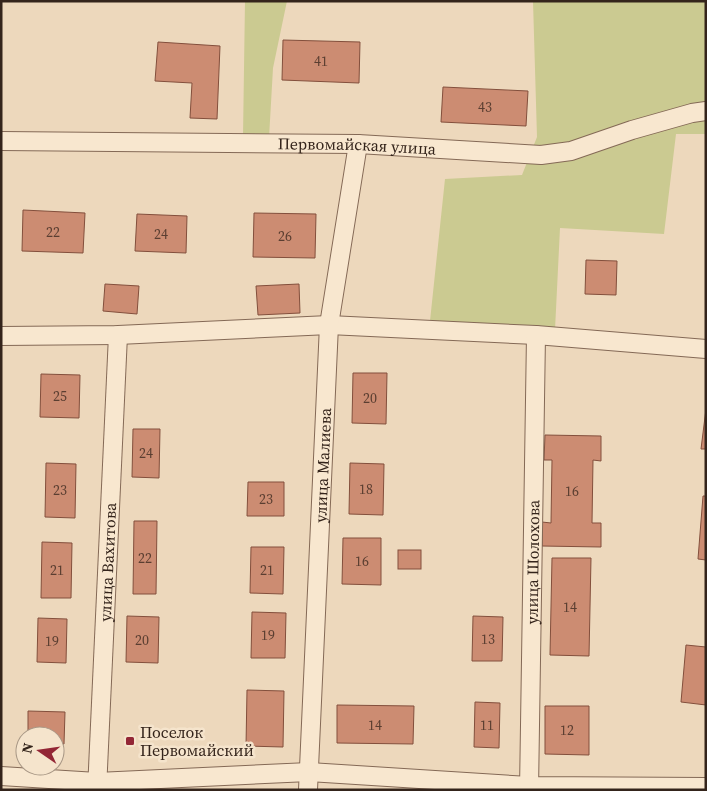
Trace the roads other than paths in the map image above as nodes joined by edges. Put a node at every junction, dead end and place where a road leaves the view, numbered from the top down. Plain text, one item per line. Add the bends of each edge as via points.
1 (706, 111) edge
2 (1, 142) edge
3 (358, 144) junction
4 (329, 325) junction
5 (118, 335) junction
6 (536, 335) junction
7 (1, 336) edge
8 (706, 349) edge
9 (1, 776) edge
10 (308, 781) edge
11 (97, 786) edge
12 (706, 787) edge
13 (529, 788) edge

1 - 3 street, Первомайская улица via 632,130 571,151 541,155
2 - 3 street, Первомайская улица
3 - 4 street, улица Малиева
4 - 5 street
4 - 6 street
4 - 10 street, улица Малиева
5 - 7 street
5 - 11 street, улица Вахитова
6 - 8 street
6 - 13 street, улица Шолохова
9 - 11 street
10 - 11 street
10 - 13 street
12 - 13 street

